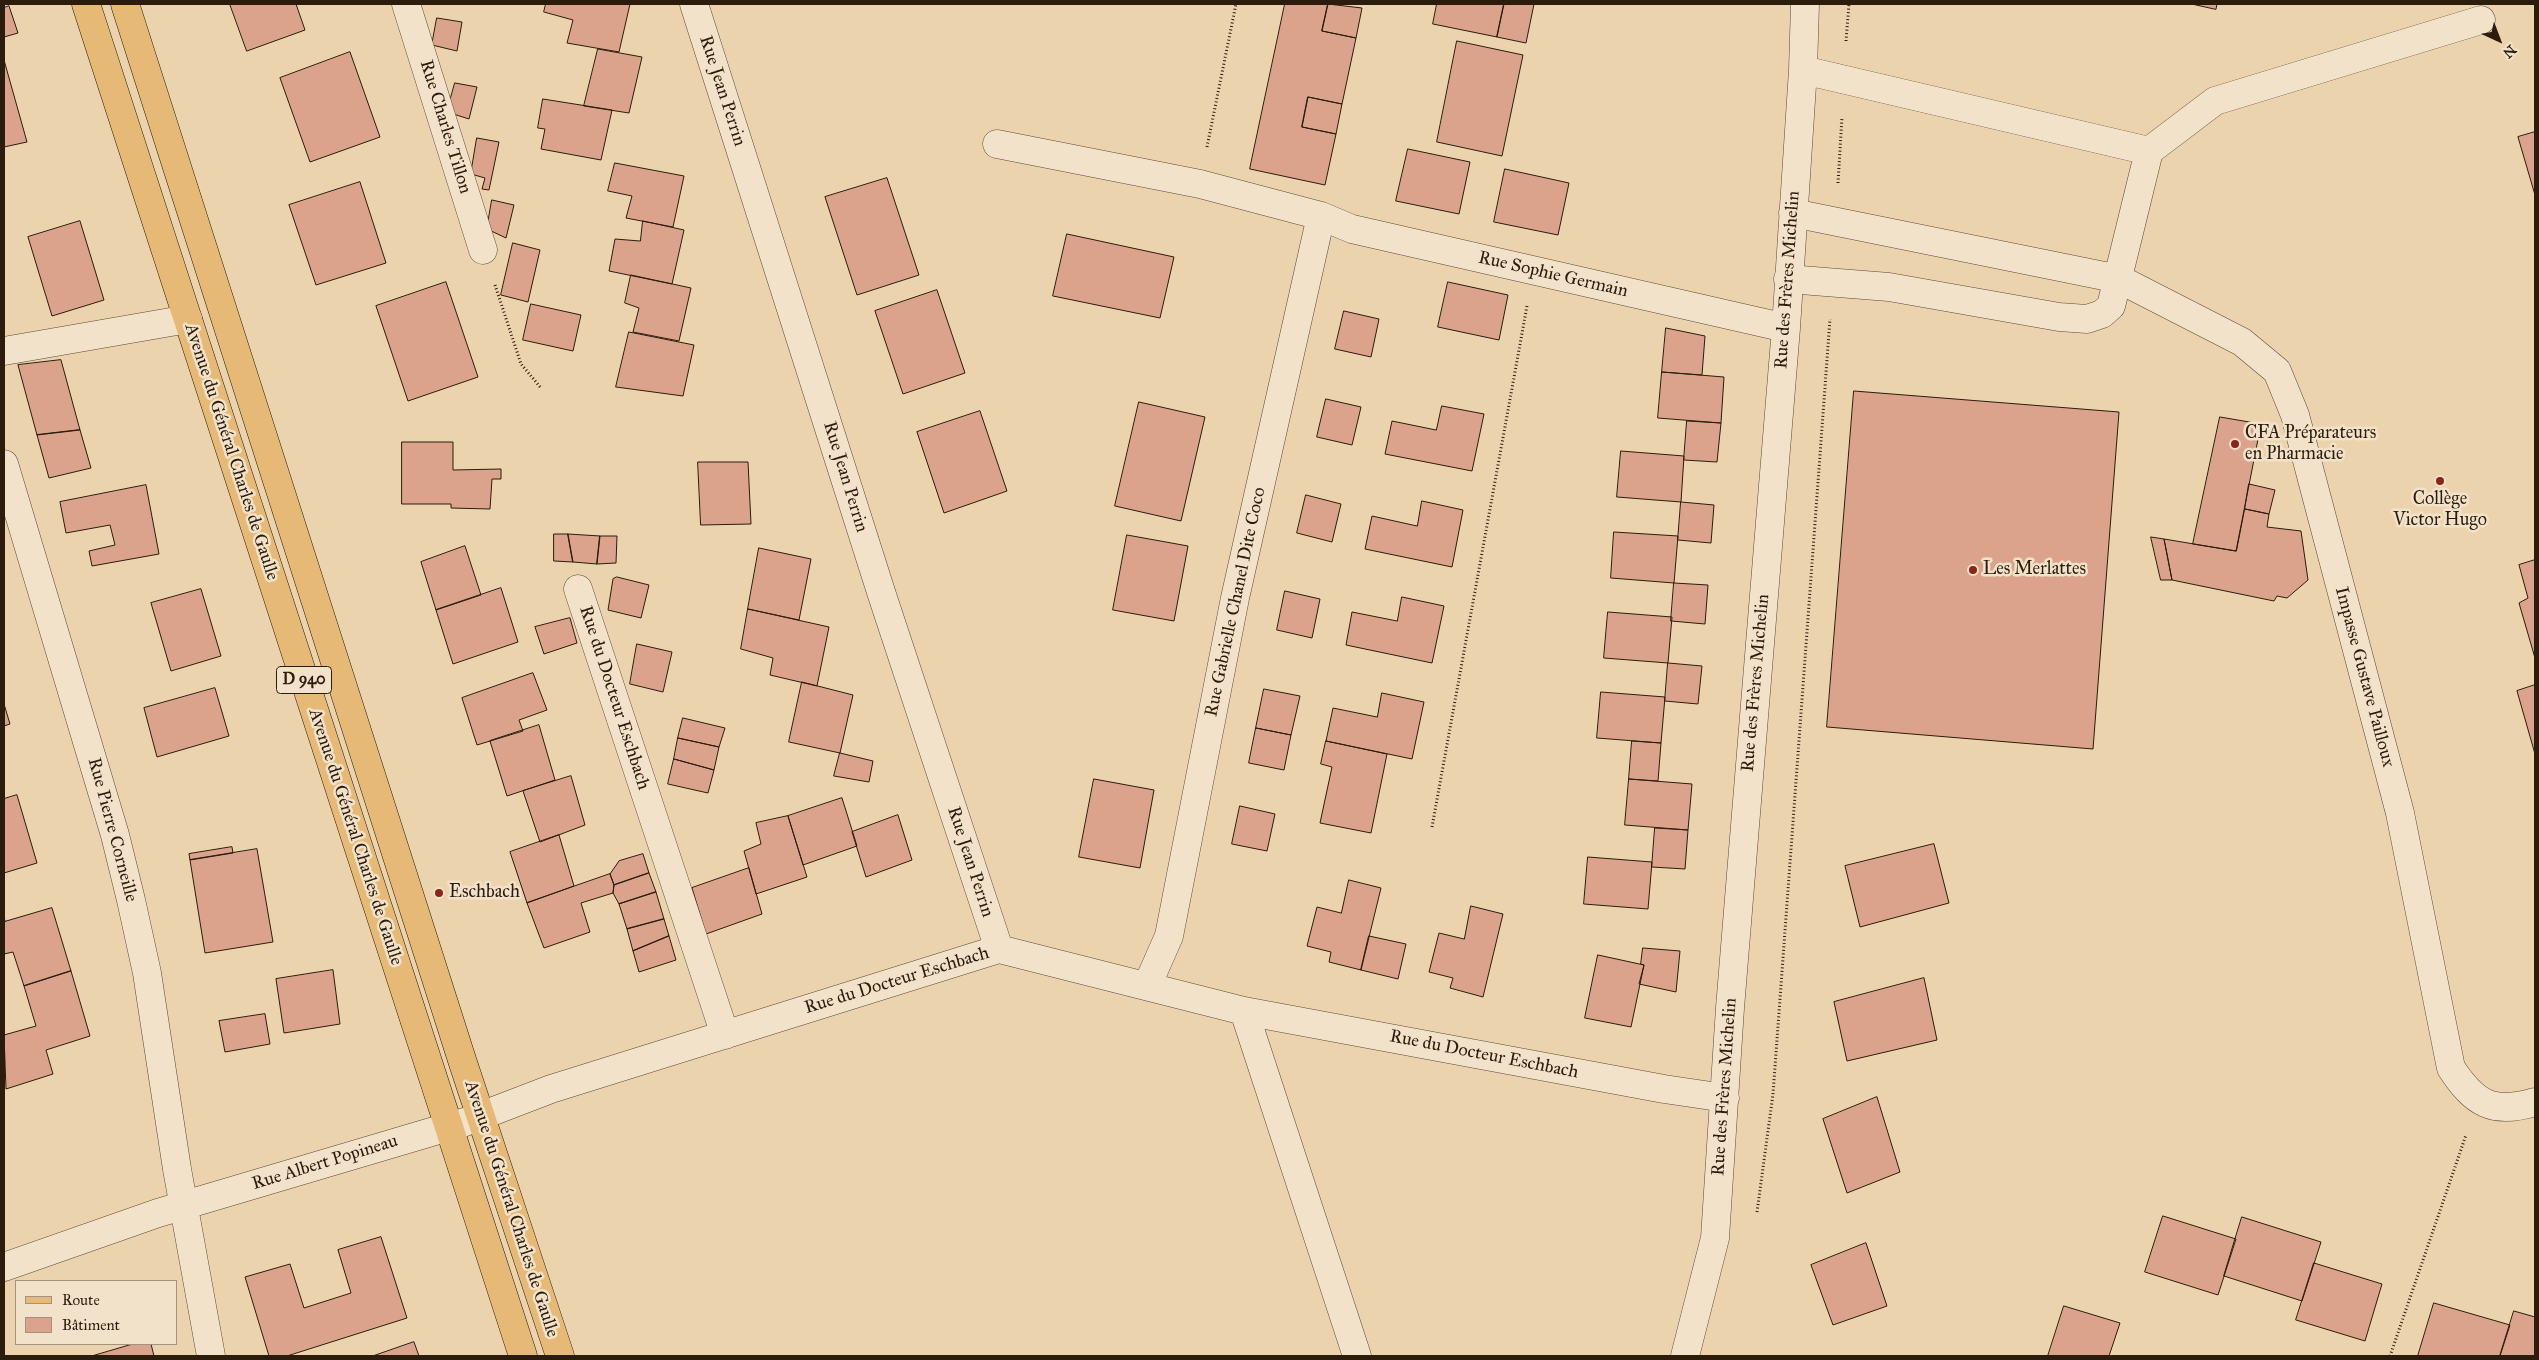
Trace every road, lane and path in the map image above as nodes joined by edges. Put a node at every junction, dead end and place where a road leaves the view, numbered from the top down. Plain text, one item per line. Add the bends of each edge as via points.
1 (86, 4) edge
2 (125, 4) edge
3 (406, 4) edge
4 (694, 4) edge
5 (1236, 4) edge
6 (1849, 4) edge
7 (1800, 5) edge
8 (2481, 20) dead end
9 (1803, 70) junction
10 (1844, 80) junction
11 (997, 144) dead end
12 (2149, 151) junction
13 (1200, 184) junction
14 (1793, 213) junction
15 (1321, 216) junction
16 (1836, 221) junction
17 (483, 250) joint
18 (1535, 271) junction
19 (1788, 279) junction
20 (2119, 279) junction
21 (1832, 282) junction
22 (188, 319) junction
23 (1786, 328) junction
24 (4, 351) edge
25 (541, 388) dead end
26 (4, 464) edge
27 (578, 589) dead end
28 (1432, 827) dead end
29 (999, 949) junction
30 (1147, 986) junction
31 (1244, 1011) junction
32 (725, 1035) junction
33 (1725, 1098) junction
34 (2477, 1100) junction
35 (2535, 1102) edge
36 (465, 1121) junction
37 (184, 1205) junction
38 (1757, 1216) dead end
39 (4, 1267) edge
40 (211, 1356) edge
41 (523, 1356) edge
42 (560, 1356) edge
43 (1357, 1356) edge
44 (1685, 1356) edge
45 (2390, 1356) edge

1 - 22 main road, Avenue du Général Charles de Gaulle / D 940
2 - 36 main road, Avenue du Général Charles de Gaulle / D 940
3 - 17 street, Rue Charles Tillon
4 - 29 street, Rue Jean Perrin via 882,595
5 - 13 path
6 - 10 path
7 - 9 street, Rue des Frères Michelin
8 - 12 street via 2215,101
9 - 10 street
9 - 14 street, Rue des Frères Michelin
10 - 12 street
10 - 16 path
11 - 13 street, Rue Sophie Germain
12 - 20 street
13 - 15 street, Rue Sophie Germain
14 - 16 street, Impasse Gustave Pailloux
14 - 19 street, Rue des Frères Michelin
15 - 18 street, Rue Sophie Germain via 1352,230
15 - 30 street, Rue Gabrielle Chanel Dite Coco via 1235,598 1169,936
16 - 20 street, Impasse Gustave Pailloux
17 - 25 path via 521,364
18 - 23 street, Rue Sophie Germain
18 - 28 path
19 - 21 street
19 - 23 street, Rue des Frères Michelin
20 - 21 street via 2111,306 2102,314 2087,319 2059,317 1890,287
20 - 34 street, Impasse Gustave Pailloux via 2242,342 2277,370 2295,415 2400,812 2451,1068
21 - 38 path via 1773,1094
22 - 24 street
22 - 36 main road, Avenue du Général Charles de Gaulle / D 940
23 - 33 street, Rue des Frères Michelin
26 - 37 street, Rue Pierre Corneille via 132,900 147,973
27 - 32 street, Rue du Docteur Eschbach
29 - 30 street, Rue du Docteur Eschbach
29 - 32 street, Rue du Docteur Eschbach
30 - 31 street, Rue du Docteur Eschbach
31 - 33 street, Rue du Docteur Eschbach
31 - 43 street
32 - 36 street, Rue du Docteur Eschbach
33 - 44 street, Rue des Frères Michelin via 1715,1238
34 - 35 street via 2497,1107
34 - 45 path
36 - 37 street, Rue Albert Popineau
36 - 41 main road, Avenue du Général Charles de Gaulle / D 940
36 - 42 main road, Avenue du Général Charles de Gaulle / D 940
37 - 39 street, Rue Albert Popineau
37 - 40 street

